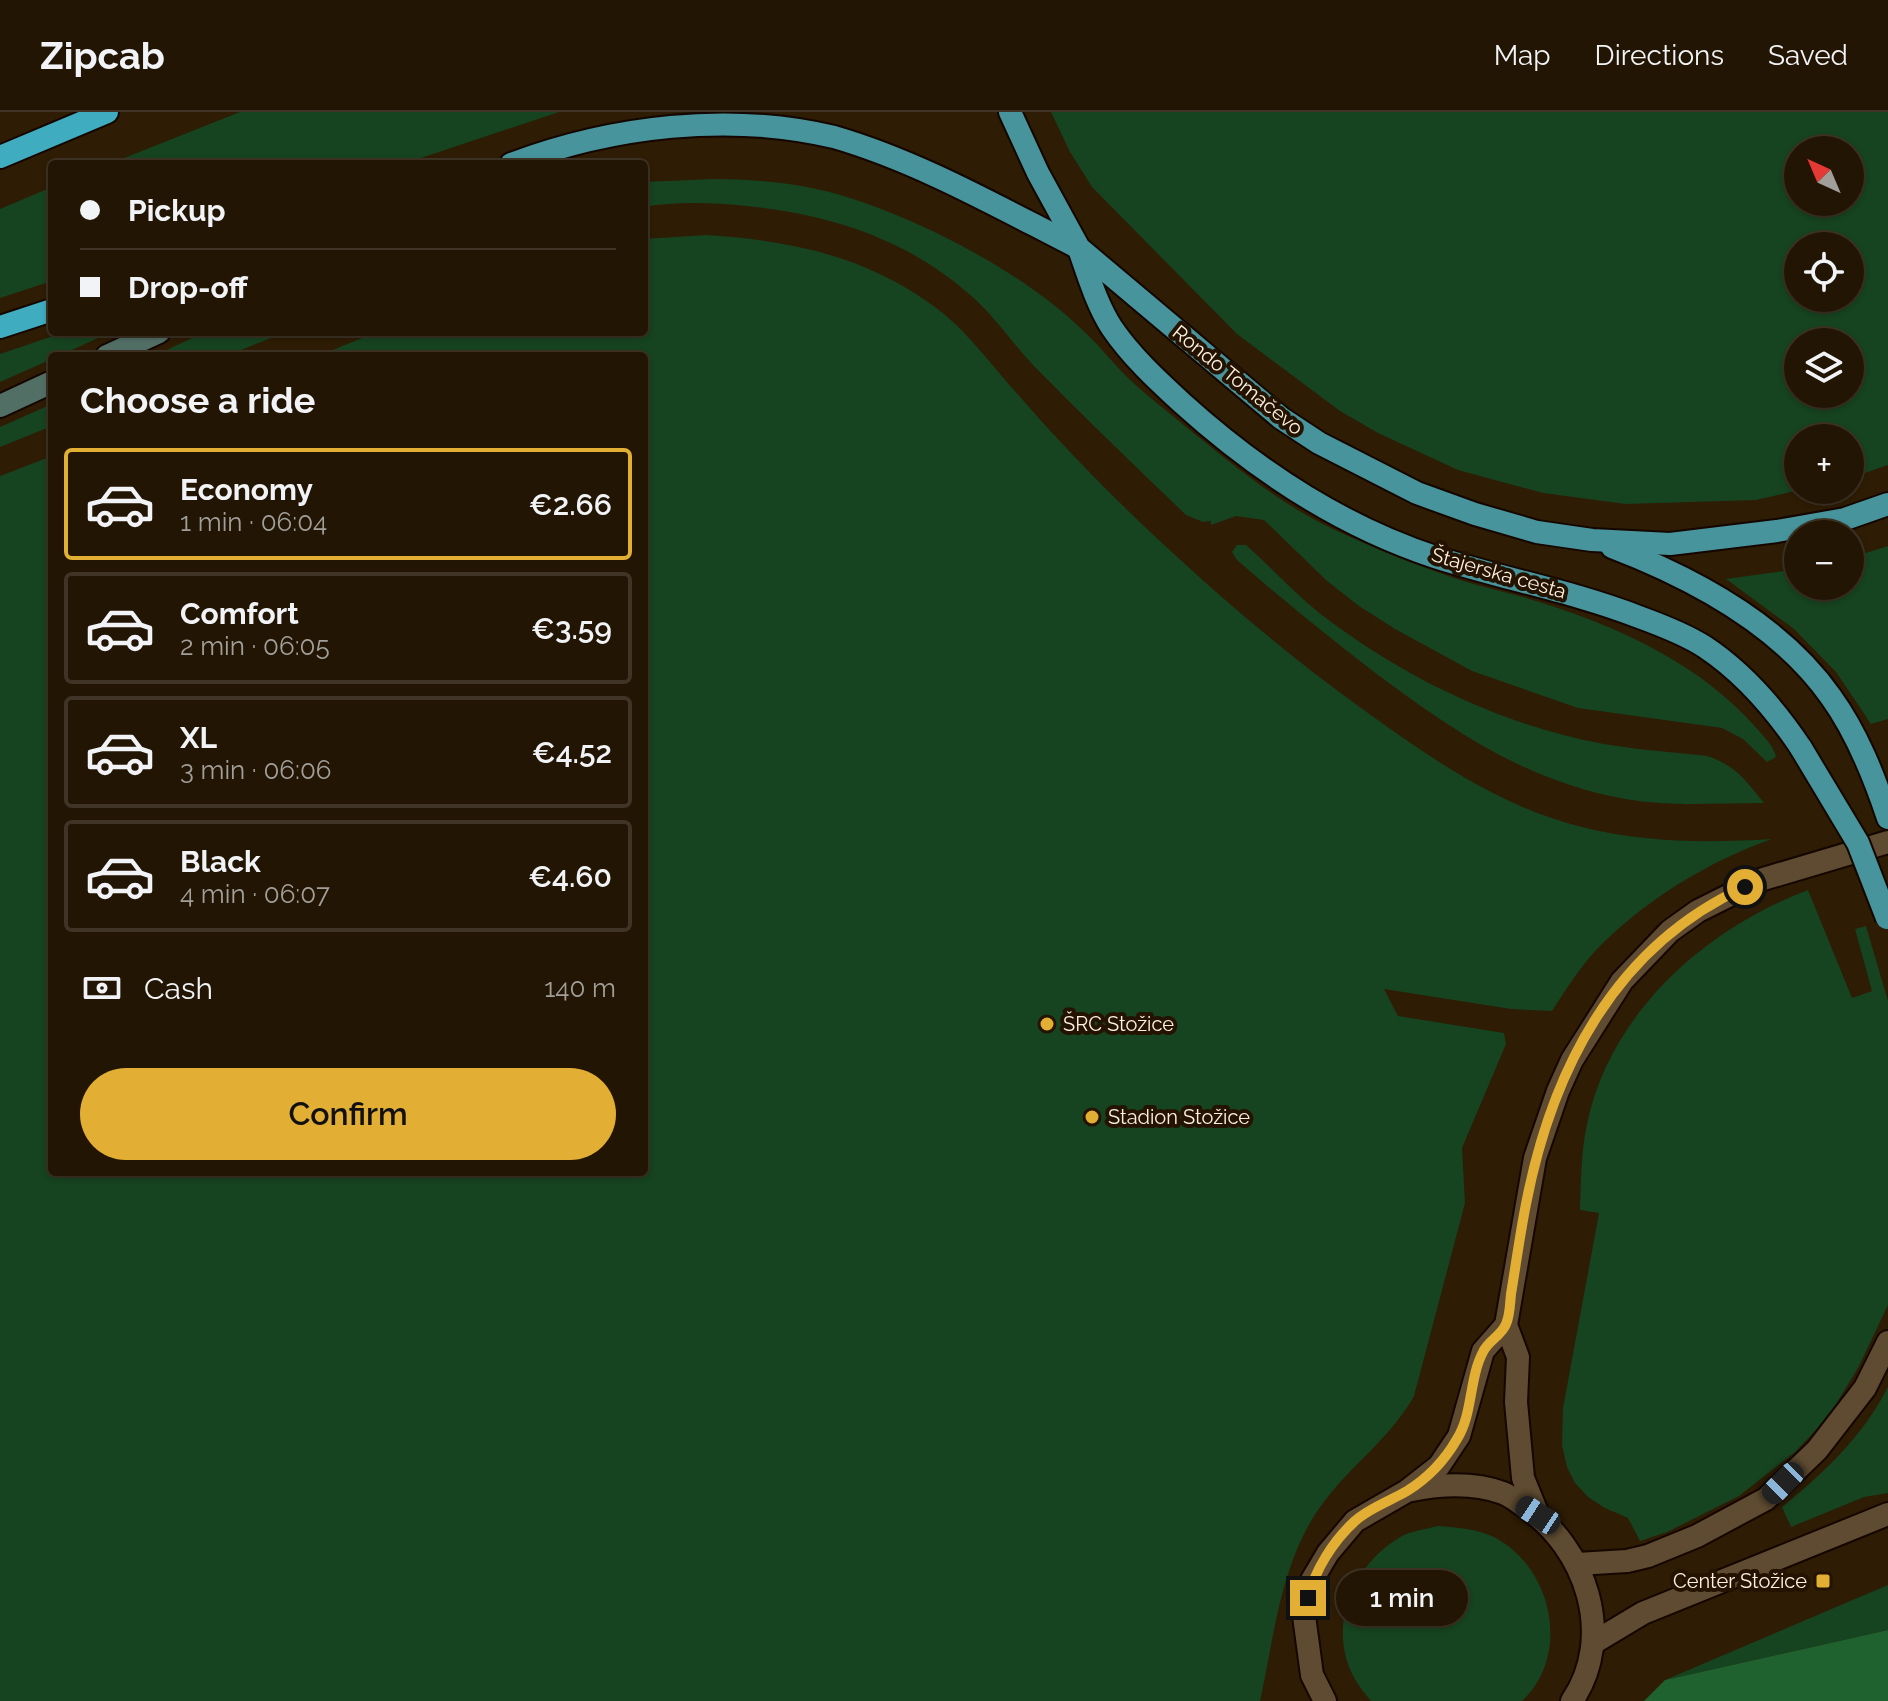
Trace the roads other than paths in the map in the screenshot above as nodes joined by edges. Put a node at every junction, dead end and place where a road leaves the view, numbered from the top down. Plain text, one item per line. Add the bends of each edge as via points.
1 (107, 112) edge
2 (1010, 112) edge
3 (0, 157) edge
4 (525, 160) edge
5 (1079, 248) junction
6 (48, 311) edge
7 (0, 327) edge
8 (150, 336) edge
9 (116, 352) edge
10 (48, 384) edge
11 (0, 406) edge
12 (1888, 504) edge
13 (1592, 540) junction
14 (1888, 818) edge
15 (1888, 842) edge
16 (1888, 921) edge
17 (1506, 1325) junction
18 (1888, 1342) edge
19 (1407, 1491) junction
20 (1888, 1514) edge
21 (1538, 1515) junction
22 (1577, 1564) junction
23 (1593, 1643) junction
24 (1325, 1701) edge
25 (1572, 1701) edge

1 - 3 highway
2 - 5 main road, Rondo Tomačevo
4 - 5 main road via 612,135 696,121 772,125 887,154
5 - 13 main road, Rondo Tomačevo via 1250,394 1319,443 1460,509 1537,532
5 - 16 main road, Štajerska cesta, bridge via 1111,326 1171,393 1241,453 1391,539 1433,556 1604,604 1704,646 1755,690 1801,748 1858,843
6 - 7 highway
8 - 9 main road
10 - 11 main road
12 - 13 main road, Rondo Tomačevo via 1845,519 1777,531 1670,544
13 - 14 main road via 1697,585 1810,669 1853,731
15 - 17 street via 1793,869 1698,911 1670,931 1622,981 1572,1060 1545,1125 1525,1206
17 - 19 street via 1483,1351 1459,1436 1439,1466
17 - 21 street via 1518,1357 1523,1478
18 - 22 street via 1865,1388 1817,1450 1766,1499 1648,1556
19 - 21 street via 1444,1483 1472,1486 1505,1493
19 - 24 street via 1355,1521 1312,1580 1304,1616 1312,1675
20 - 23 street via 1643,1613
21 - 22 street
22 - 23 street via 1591,1601
23 - 25 street

